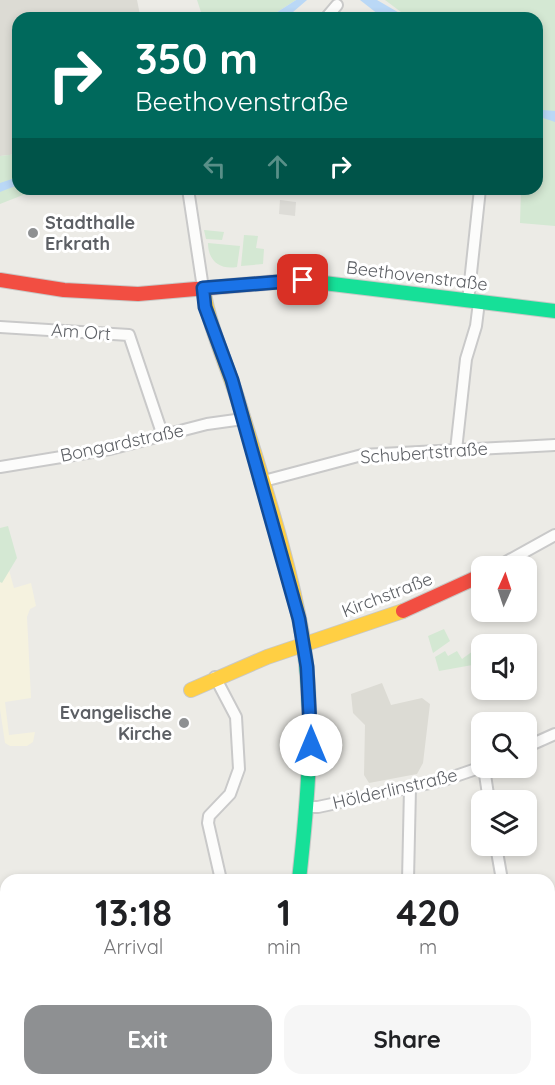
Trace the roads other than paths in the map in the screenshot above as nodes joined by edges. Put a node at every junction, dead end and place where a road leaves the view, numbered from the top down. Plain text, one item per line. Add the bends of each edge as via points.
1 (337, 5) dead end
2 (331, 12) edge
3 (189, 195) edge
4 (480, 195) edge
5 (0, 280) edge
6 (203, 288) junction
7 (473, 301) junction
8 (555, 311) edge
9 (0, 327) edge
10 (242, 416) junction
11 (163, 436) junction
12 (555, 445) edge
13 (456, 450) junction
14 (0, 467) edge
15 (260, 482) junction
16 (555, 535) edge
17 (517, 556) edge
18 (471, 580) edge
19 (304, 645) junction
20 (215, 677) junction
21 (191, 690) dead end
22 (555, 734) edge
23 (537, 742) edge
24 (471, 771) edge
25 (410, 788) junction
26 (307, 807) junction
27 (498, 856) edge
28 (219, 874) edge
29 (301, 874) edge
30 (408, 874) edge
31 (501, 874) edge

1 - 2 street
3 - 6 street
4 - 7 street
5 - 6 main road, Beethovenstraße via 111,294
6 - 7 main road, Beethovenstraße via 303,280
6 - 10 main road via 205,307
7 - 8 main road, Beethovenstraße
7 - 13 street via 476,326 466,359
9 - 11 street, Am Ort via 129,336
10 - 11 street, Bongardstraße
10 - 15 main road
11 - 14 street, Bongardstraße
12 - 13 street, Schubertstraße
13 - 15 street, Schubertstraße via 362,455
15 - 19 main road
16 - 17 street
18 - 19 main road, Kirchstraße via 397,614
19 - 20 main road, Kirchstraße
19 - 26 main road via 311,715
20 - 21 main road, Kirchstraße
20 - 28 street via 236,717 239,769 230,794 209,816
22 - 23 street
24 - 25 street, Hölderlinstraße
25 - 26 street, Hölderlinstraße
25 - 30 street
26 - 29 main road
27 - 31 street

